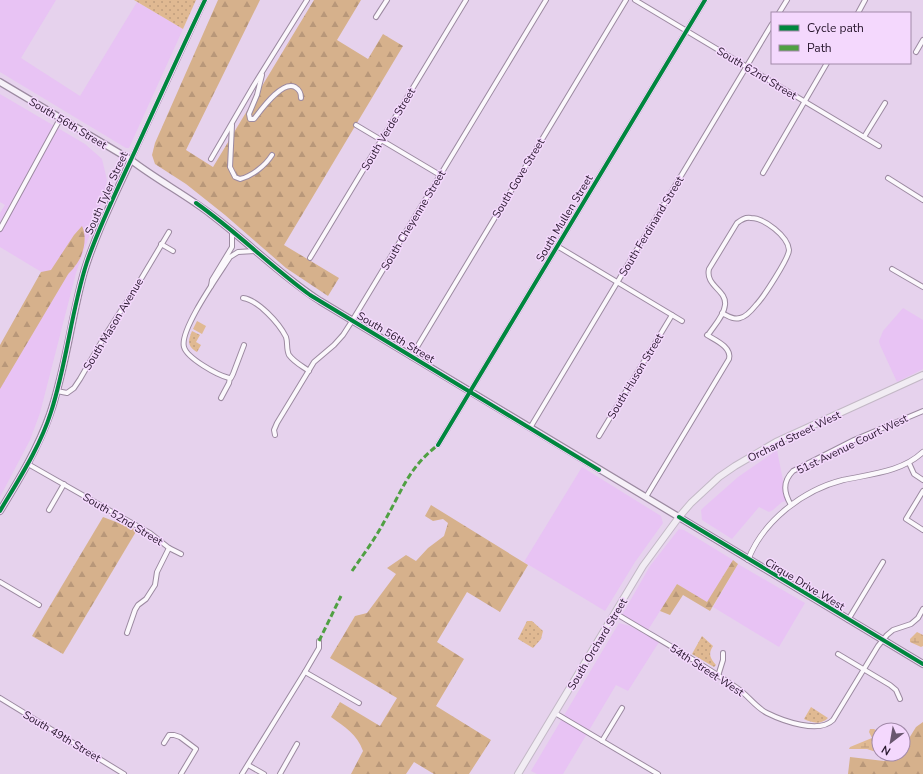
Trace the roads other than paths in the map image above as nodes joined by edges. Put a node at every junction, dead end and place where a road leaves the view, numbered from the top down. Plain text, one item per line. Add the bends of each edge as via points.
1 (205, 0) edge
2 (307, 0) edge
3 (386, 0) edge
4 (466, 0) edge
5 (546, 0) edge
6 (626, 0) edge
7 (635, 0) edge
8 (705, 0) edge
9 (787, 0) edge
10 (865, 0) edge
11 (780, 12) edge
12 (859, 12) edge
13 (376, 17) dead end
14 (771, 26) edge
15 (686, 31) junction
16 (923, 40) edge
17 (916, 52) dead end
18 (827, 64) edge
19 (746, 67) junction
20 (263, 71) junction
21 (1, 84) edge
22 (301, 98) dead end
23 (804, 102) junction
24 (885, 103) dead end
25 (60, 119) junction
26 (232, 124) junction
27 (356, 125) dead end
28 (864, 137) junction
29 (381, 140) junction
30 (879, 146) dead end
31 (272, 155) dead end
32 (211, 159) dead end
33 (131, 160) junction
34 (763, 173) dead end
35 (440, 175) junction
36 (888, 178) dead end
37 (923, 200) edge
38 (0, 229) edge
39 (232, 231) junction
40 (168, 232) dead end
41 (161, 244) junction
42 (557, 246) junction
43 (173, 251) dead end
44 (255, 251) junction
45 (310, 258) dead end
46 (892, 269) dead end
47 (617, 282) junction
48 (211, 286) junction
49 (923, 288) edge
50 (243, 298) dead end
51 (722, 313) junction
52 (672, 315) junction
53 (352, 321) junction
54 (682, 321) dead end
55 (244, 345) dead end
56 (411, 356) junction
57 (309, 371) junction
58 (923, 375) edge
59 (230, 378) junction
60 (57, 391) junction
61 (469, 392) junction
62 (221, 398) dead end
63 (923, 411) edge
64 (530, 428) junction
65 (275, 435) dead end
66 (599, 436) dead end
67 (438, 445) dead end
68 (923, 452) edge
69 (909, 463) junction
70 (28, 464) junction
71 (923, 480) edge
72 (64, 484) junction
73 (923, 491) edge
74 (646, 497) junction
75 (791, 505) junction
76 (49, 510) dead end
77 (0, 511) edge
78 (679, 518) junction
79 (923, 530) edge
80 (169, 548) junction
81 (180, 554) dead end
82 (748, 560) junction
83 (883, 562) dead end
84 (0, 582) edge
85 (39, 605) dead end
86 (923, 609) edge
87 (615, 613) junction
88 (848, 620) junction
89 (127, 633) dead end
90 (882, 640) junction
91 (320, 641) dead end
92 (723, 653) dead end
93 (838, 654) dead end
94 (923, 664) edge
95 (864, 669) junction
96 (305, 672) junction
97 (718, 676) junction
98 (0, 698) edge
99 (900, 699) dead end
100 (359, 703) dead end
101 (622, 708) dead end
102 (556, 713) junction
103 (602, 741) junction
104 (164, 743) dead end
105 (297, 744) dead end
106 (248, 765) junction
107 (124, 774) edge
108 (181, 774) edge
109 (242, 774) edge
110 (264, 774) edge
111 (280, 774) edge
112 (518, 774) edge
113 (658, 774) edge

1 - 33 street, South Tyler Street
2 - 20 street
3 - 13 street
4 - 29 street, South Verde Street
5 - 35 street, South Cheyenne Street
6 - 56 street, South Gove Street
7 - 15 street, South 62nd Street
8 - 15 street, South Mullen Street
9 - 11 street
10 - 12 street
14 - 19 street, South Ferdinand Street
15 - 19 street, South 62nd Street
15 - 42 street, South Mullen Street
16 - 17 street
18 - 23 street
19 - 23 street, South 62nd Street
19 - 47 street, South Ferdinand Street
20 - 22 street via 249,114 250,119 254,119 263,106 285,87 296,88
20 - 26 street
21 - 25 main road, South 56th Street
23 - 28 street, South 62nd Street
23 - 34 street
24 - 28 street
25 - 33 main road, South 56th Street
25 - 38 street
26 - 31 street via 230,166 234,177 239,180 247,176 264,165
26 - 32 street
27 - 29 street
28 - 30 street, South 62nd Street
29 - 35 street
29 - 45 street, South Verde Street
33 - 39 main road, South 56th Street via 200,205
33 - 60 main road, South Tyler Street via 102,223 86,267
35 - 53 street, South Cheyenne Street
36 - 37 street
39 - 44 main road, South 56th Street
39 - 48 street via 232,247
40 - 41 street, South Mason Avenue
41 - 43 street
41 - 60 street, South Mason Avenue via 76,386 68,392
42 - 47 street
42 - 61 street, South Mullen Street
44 - 48 street via 232,254
44 - 53 main road, South 56th Street via 300,288
46 - 49 street
47 - 52 street
47 - 64 street, South Ferdinand Street
48 - 59 street via 189,324 184,346 193,358
50 - 57 street via 269,314 286,337 290,355
51 - 51 street via 725,300 709,280 708,269 737,224 744,218 756,218 782,235 787,244 788,255 752,310 737,318
51 - 74 street via 707,335 727,349 730,356 728,363
52 - 54 street
52 - 66 street, South Huson Street
53 - 56 main road, South 56th Street
53 - 57 street, South Cheyenne Street via 343,335 317,359
55 - 59 street
56 - 61 main road, South 56th Street
57 - 65 street, South Cheyenne Street via 277,423
58 - 78 main road, Orchard Street West via 756,453 716,480
59 - 62 street via 230,383
60 - 70 main road, South Tyler Street via 45,427
61 - 64 main road, South 56th Street
61 - 67 street, South Mullen Street
63 - 75 street, 51st Avenue Court West via 854,440 794,471 786,480 785,487
64 - 74 main road, South 56th Street
68 - 69 street
69 - 71 street via 914,474
69 - 75 street via 829,484
70 - 72 street, South 52nd Street
70 - 77 main road, South Tyler Street
72 - 76 street
72 - 80 street, South 52nd Street via 150,533
73 - 79 street via 906,519
74 - 78 main road, South 56th Street
75 - 82 street via 763,534 751,550
78 - 82 main road, Cirque Drive West
78 - 87 main road, South Orchard Street via 643,566
80 - 81 street, South 52nd Street
80 - 89 street via 157,572 152,590 135,610
82 - 88 main road, Cirque Drive West
83 - 88 street
84 - 85 street
86 - 90 street via 911,624 889,632
87 - 97 street, 54th Street West
87 - 102 main road, South Orchard Street
88 - 90 main road, Cirque Drive West
90 - 94 main road, Cirque Drive West
90 - 95 street
91 - 96 street via 319,648
92 - 97 street
93 - 95 street
95 - 97 street, 54th Street West via 833,720 829,724 812,727 767,713 743,692
95 - 99 street via 893,688
96 - 100 street
96 - 106 street
98 - 107 street, South 49th Street
101 - 103 street
102 - 103 street
102 - 112 main road, South Orchard Street
103 - 113 street
104 - 108 street via 172,734 196,749
105 - 111 street
106 - 109 street
106 - 110 street

